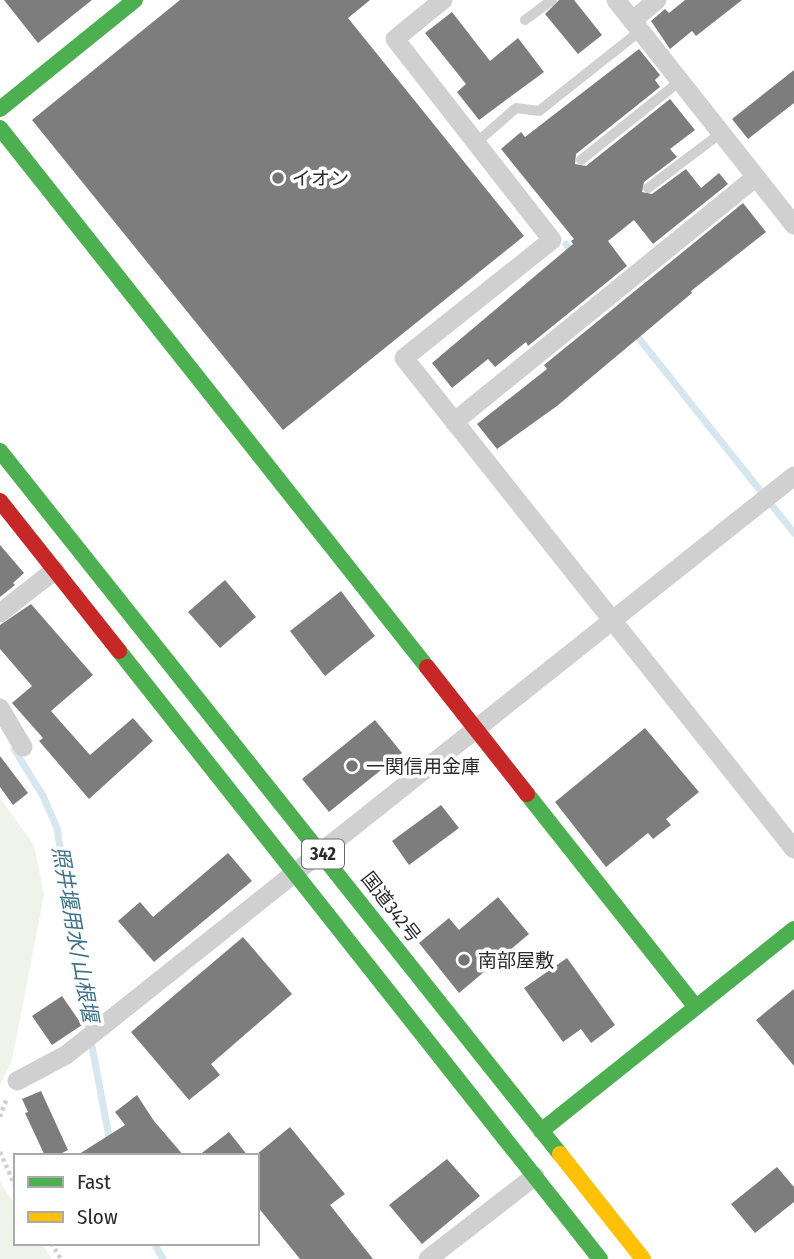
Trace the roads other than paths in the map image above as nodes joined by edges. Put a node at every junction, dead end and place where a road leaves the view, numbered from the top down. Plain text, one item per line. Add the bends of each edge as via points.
1 (443, 0) edge
2 (552, 0) edge
3 (615, 0) edge
4 (657, 0) edge
5 (127, 2) edge
6 (525, 20) dead end
7 (636, 26) junction
8 (680, 81) junction
9 (0, 109) edge
10 (0, 128) edge
11 (721, 133) junction
12 (476, 143) junction
13 (581, 160) dead end
14 (756, 177) junction
15 (648, 188) dead end
16 (794, 225) edge
17 (454, 422) junction
18 (0, 452) edge
19 (794, 476) edge
20 (0, 501) edge
21 (55, 570) junction
22 (0, 613) edge
23 (611, 621) junction
24 (0, 708) edge
25 (475, 728) junction
26 (23, 747) dead end
27 (794, 849) edge
28 (320, 851) junction
29 (295, 870) junction
30 (794, 929) edge
31 (695, 1006) junction
32 (17, 1081) dead end
33 (541, 1131) junction
34 (535, 1176) junction
35 (428, 1259) edge
36 (600, 1259) edge
37 (642, 1259) edge

1 - 12 street via 395,39
2 - 6 lane
3 - 7 street
4 - 7 street
5 - 9 main road
7 - 8 street
7 - 12 lane via 539,111 516,108
8 - 11 street
8 - 13 lane
10 - 25 main road
11 - 14 street
11 - 15 lane
12 - 17 street via 552,240 404,358
14 - 16 street
14 - 17 street
17 - 23 street
18 - 28 main road, 国道342号 / 342
19 - 23 street
20 - 21 main road, 342
21 - 22 street
21 - 29 main road, 342
23 - 25 street
23 - 27 street
24 - 26 street
25 - 28 street
25 - 31 main road
28 - 29 street
28 - 33 main road, 国道342号 / 342
29 - 32 street via 66,1055
29 - 34 main road, 342
30 - 31 main road
31 - 33 main road
33 - 37 main road, 国道342号 / 342
34 - 35 street
34 - 36 main road, 342

